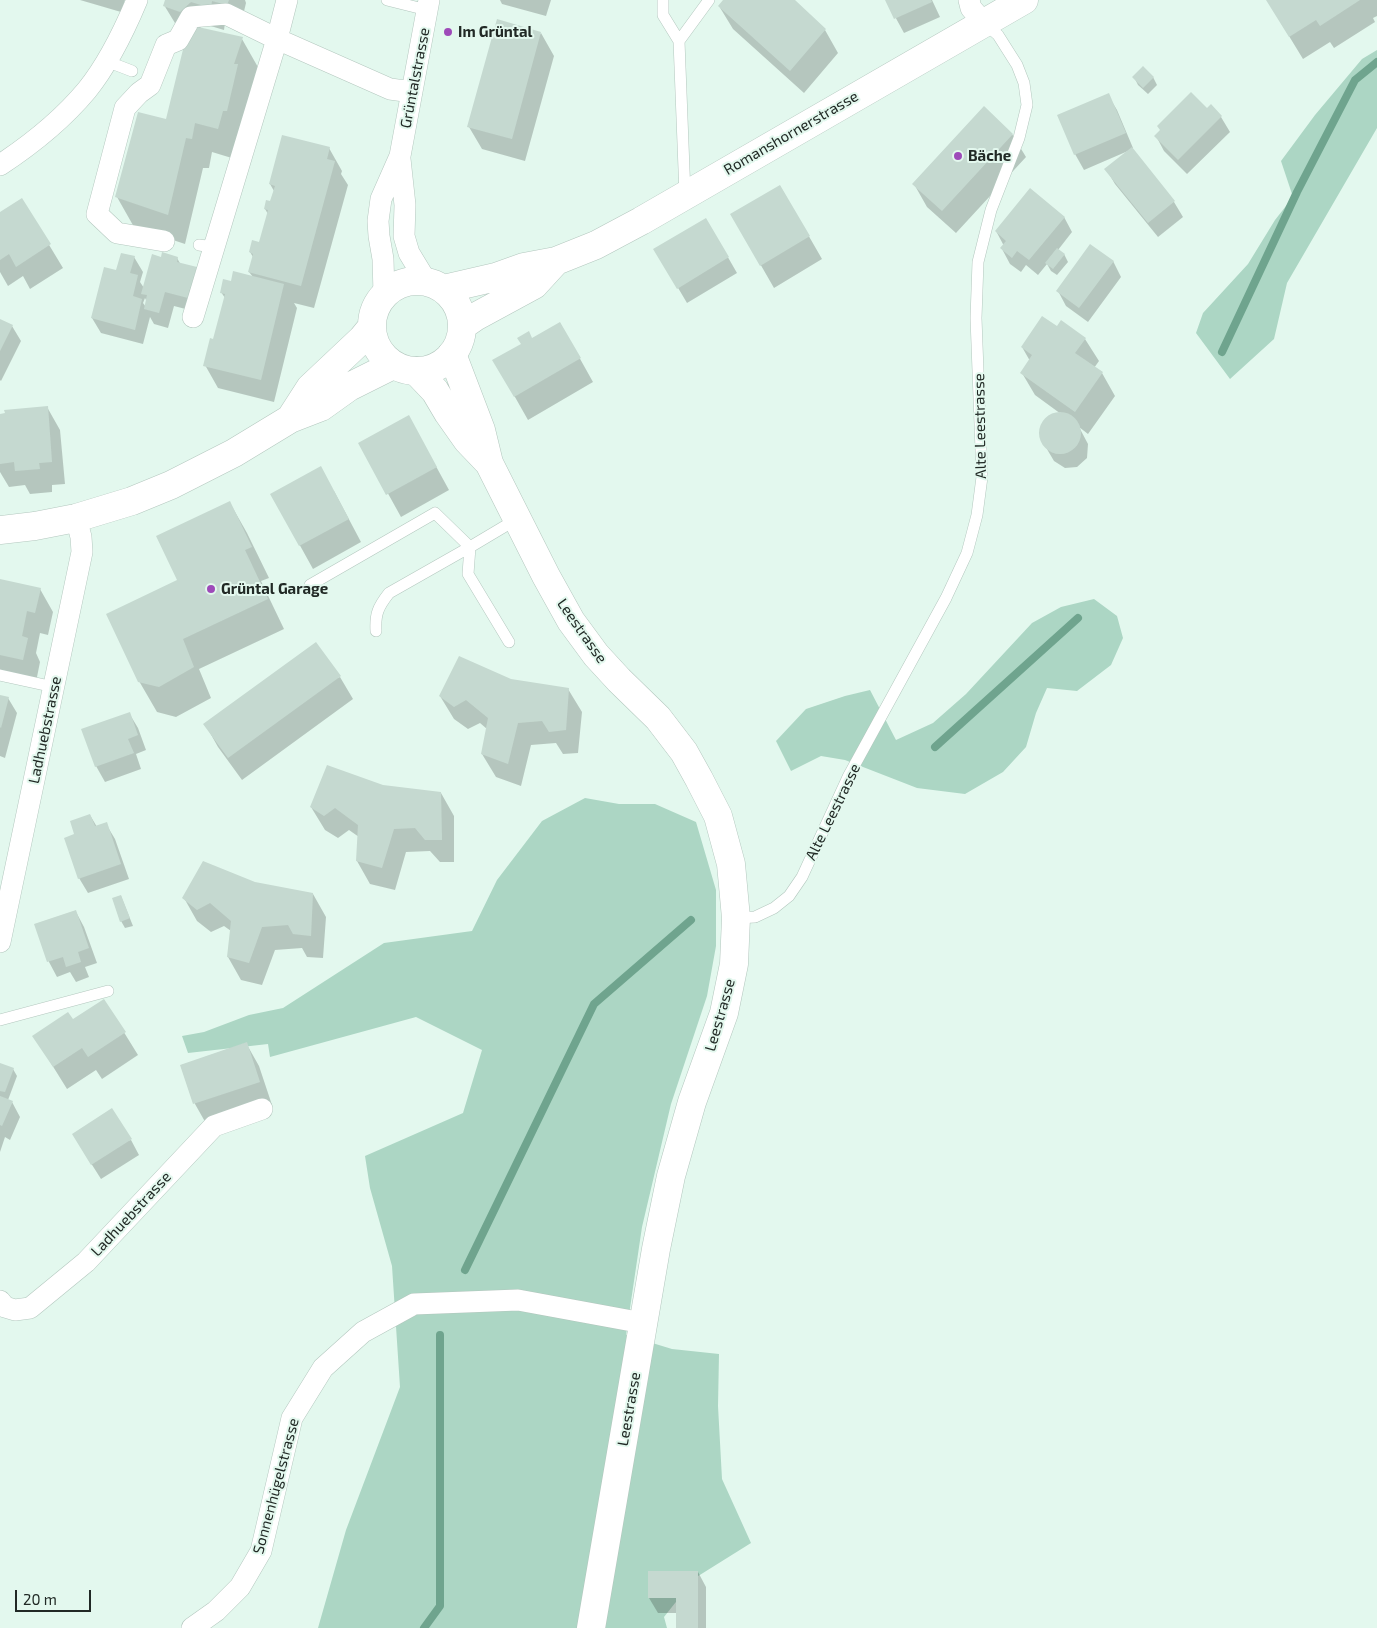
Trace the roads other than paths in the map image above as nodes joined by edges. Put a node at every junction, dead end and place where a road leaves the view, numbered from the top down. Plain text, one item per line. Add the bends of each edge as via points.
1 (137, 0) edge
2 (287, 0) edge
3 (387, 0) edge
4 (663, 0) edge
5 (710, 0) edge
6 (969, 0) edge
7 (1024, 0) edge
8 (428, 5) edge
9 (984, 23) junction
10 (277, 39) junction
11 (679, 40) junction
12 (106, 62) junction
13 (132, 71) dead end
14 (412, 92) junction
15 (400, 156) junction
16 (0, 165) edge
17 (685, 194) junction
18 (164, 241) dead end
19 (556, 262) junction
20 (435, 285) junction
21 (384, 294) junction
22 (193, 317) dead end
23 (462, 326) junction
24 (371, 328) junction
25 (452, 354) junction
26 (405, 368) junction
27 (290, 419) junction
28 (489, 463) junction
29 (76, 518) junction
30 (517, 519) junction
31 (0, 530) edge
32 (470, 547) junction
33 (310, 585) dead end
34 (376, 632) dead end
35 (509, 642) dead end
36 (0, 675) edge
37 (54, 687) junction
38 (736, 918) junction
39 (0, 942) edge
40 (108, 991) dead end
41 (0, 1020) edge
42 (262, 1109) dead end
43 (0, 1301) edge
44 (643, 1323) junction
45 (192, 1628) edge
46 (591, 1628) edge

1 - 12 street
2 - 10 street
3 - 8 lane
4 - 11 lane via 663,15
5 - 11 lane
6 - 9 street via 971,8
7 - 9 main road, Romanshornerstrasse
8 - 14 street, Grüntalstrasse
9 - 17 main road, Romanshornerstrasse
9 - 38 lane, Alte Leestrasse via 998,35 1016,65 1024,83 1027,105 1019,138 991,210 978,262 976,318 982,476 967,554 848,777 802,877 789,896 774,908 755,917
10 - 14 street via 390,89
10 - 18 street via 226,14 191,17 178,40 166,45 150,85 126,108 97,214 117,233
10 - 22 street via 207,242
11 - 17 lane
12 - 13 lane
12 - 16 street via 87,90 51,127
14 - 15 street, Grüntalstrasse
15 - 20 street, Grüntalstrasse via 405,205 404,236 409,253
15 - 21 street, Grüntalstrasse via 381,199 378,222
17 - 19 main road, Romanshornerstrasse via 596,245
19 - 20 main road, Romanshornerstrasse via 524,267 496,277
19 - 23 main road, Romanshornerstrasse via 534,285
20 - 21 main road via 415,280 403,282
20 - 23 main road via 454,299
21 - 24 main road via 376,304
23 - 25 main road
24 - 26 main road via 378,349
24 - 27 main road via 310,388
25 - 26 main road via 436,366
25 - 28 main road, Leestrasse via 481,430
26 - 27 main road via 349,387 321,407
26 - 28 main road, Leestrasse via 435,391 466,440
27 - 29 main road via 234,453 170,485 132,501
28 - 30 main road, Leestrasse
29 - 31 main road
29 - 37 street, Ladhuebstrasse via 82,552
30 - 32 lane
30 - 38 main road, Leestrasse via 571,621 596,655 658,718 684,752 699,779 718,816 731,864
32 - 33 lane via 435,513
32 - 34 lane via 389,593 375,618
32 - 35 lane via 468,574
36 - 37 lane
37 - 39 street, Ladhuebstrasse
38 - 44 main road, Leestrasse via 734,964 724,1013 692,1102 671,1176
40 - 41 lane
42 - 43 street, Ladhuebstrasse via 214,1126 86,1262 30,1308 14,1310
44 - 45 street, Sonnenhügelstrasse via 518,1300 414,1304 363,1332 323,1368 292,1418 261,1551 240,1587 216,1611
44 - 46 main road, Leestrasse

